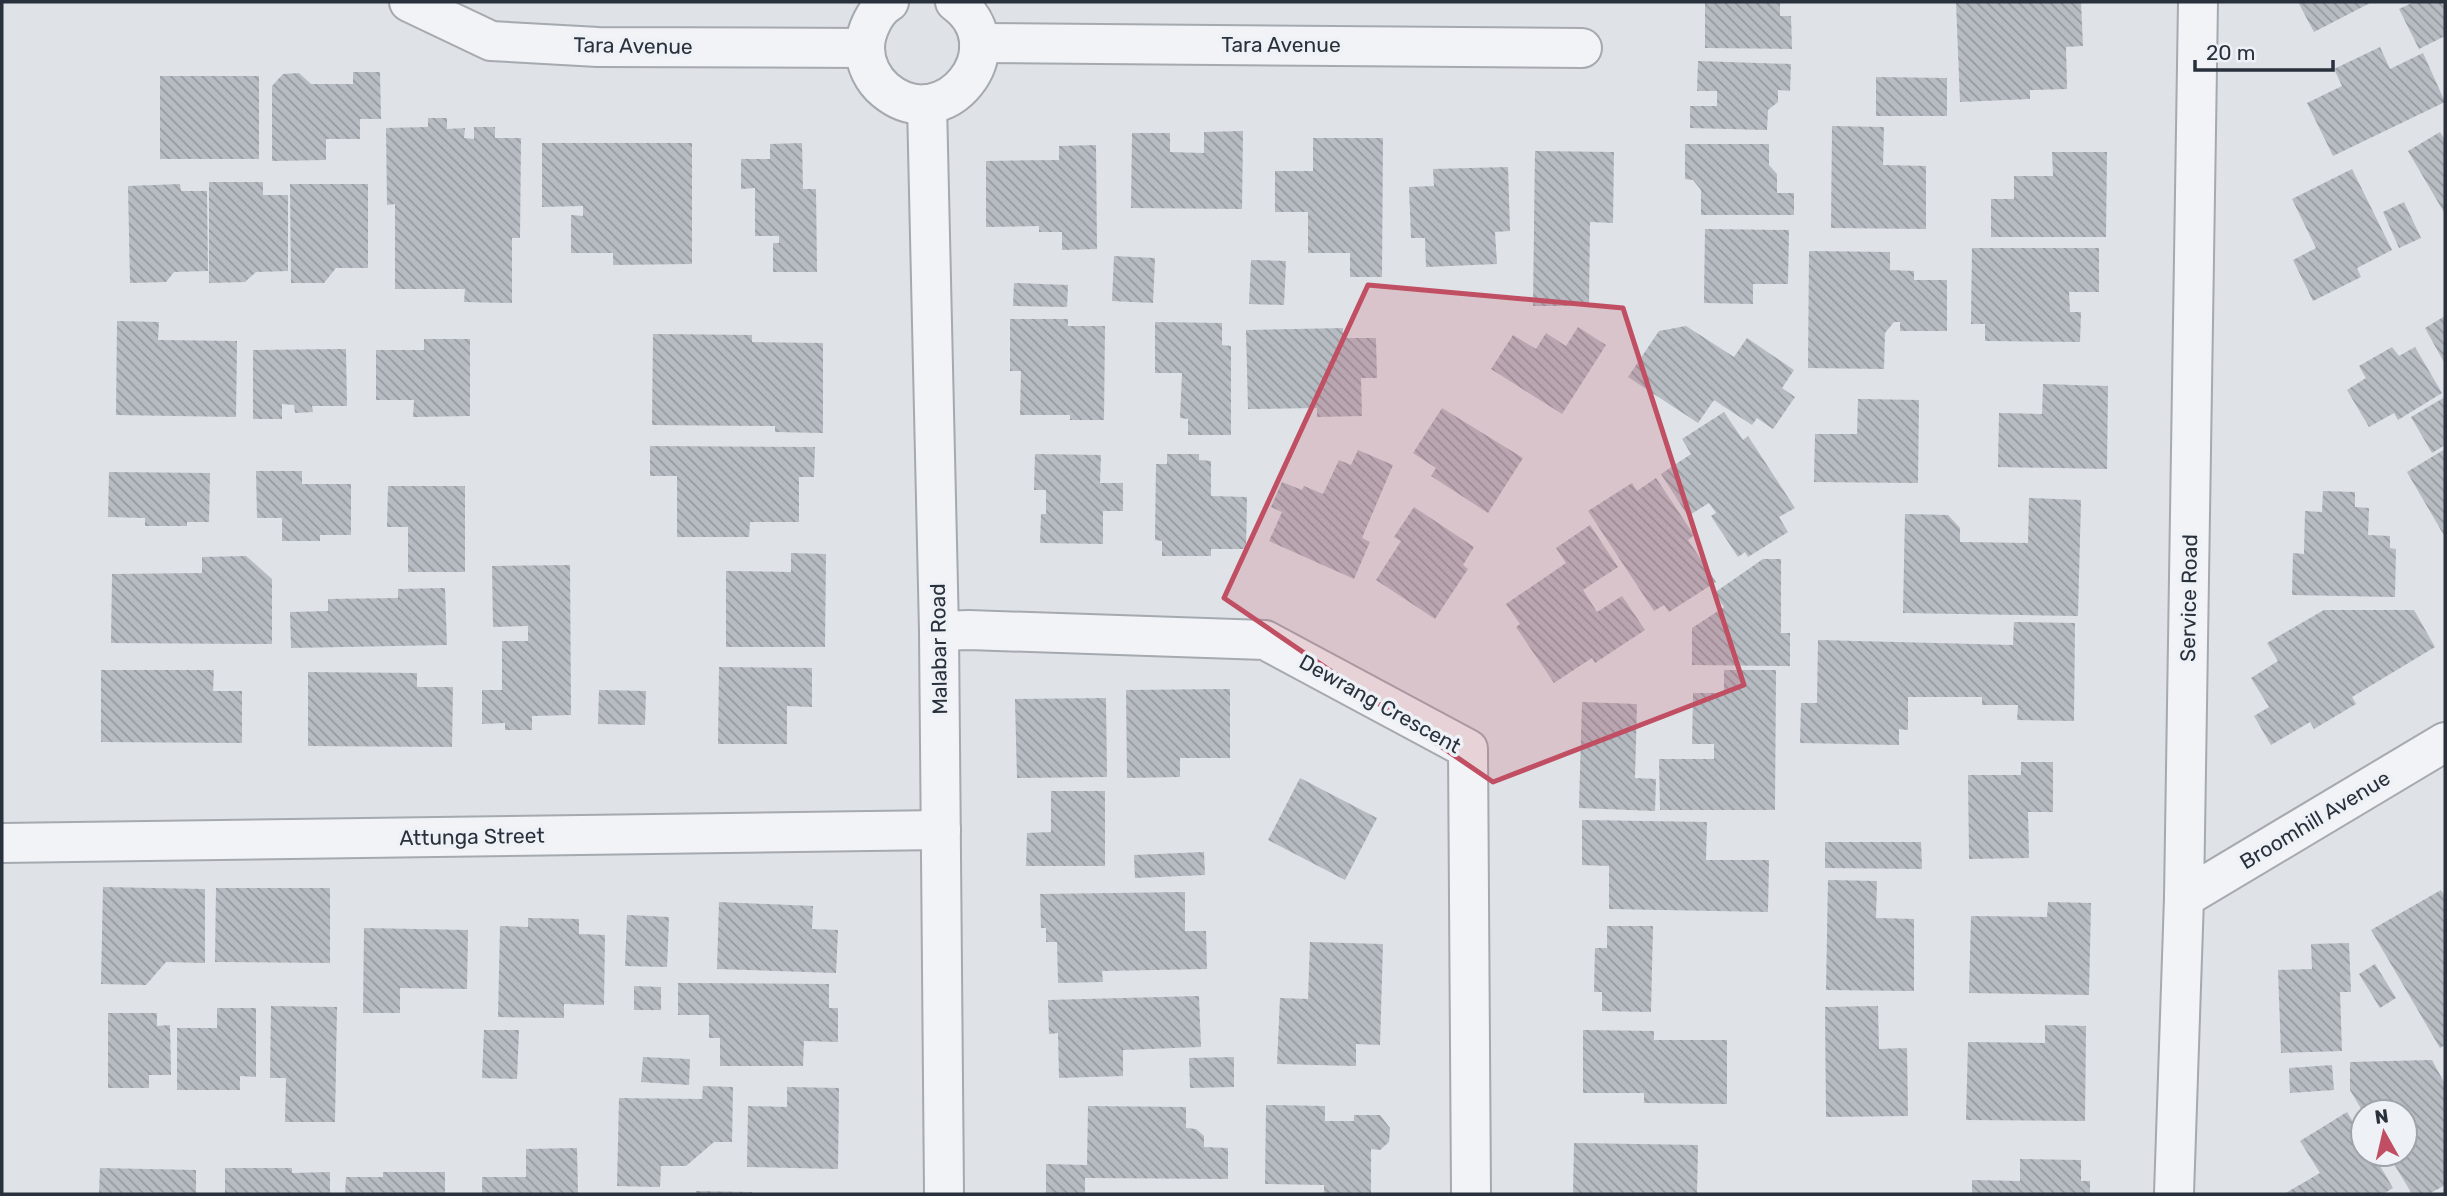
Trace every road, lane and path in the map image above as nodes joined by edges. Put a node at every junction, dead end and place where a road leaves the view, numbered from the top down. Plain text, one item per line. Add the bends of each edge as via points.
1 (410, 2) edge
2 (889, 2) edge
3 (955, 2) edge
4 (2198, 2) edge
5 (979, 43) junction
6 (865, 48) junction
7 (1582, 48) dead end
8 (927, 104) junction
9 (939, 631) junction
10 (2445, 742) edge
11 (941, 830) junction
12 (2, 843) edge
13 (2184, 898) junction
14 (944, 1194) edge
15 (1471, 1194) edge
16 (2174, 1194) edge

1 - 6 street, Tara Avenue via 491,41 598,47
2 - 6 street via 868,29
3 - 5 street via 974,24
4 - 13 street, Service Road
5 - 7 street, Tara Avenue
5 - 8 street via 977,63 963,88 947,99
6 - 8 street via 869,68 880,85 895,98
8 - 9 street, Malabar Road
9 - 11 street, Malabar Road
9 - 15 street, Dewrang Crescent via 1265,640 1468,749
10 - 13 street, Broomhill Avenue
11 - 12 street, Attunga Street
11 - 14 street, Malabar Road
13 - 16 street, Service Road

